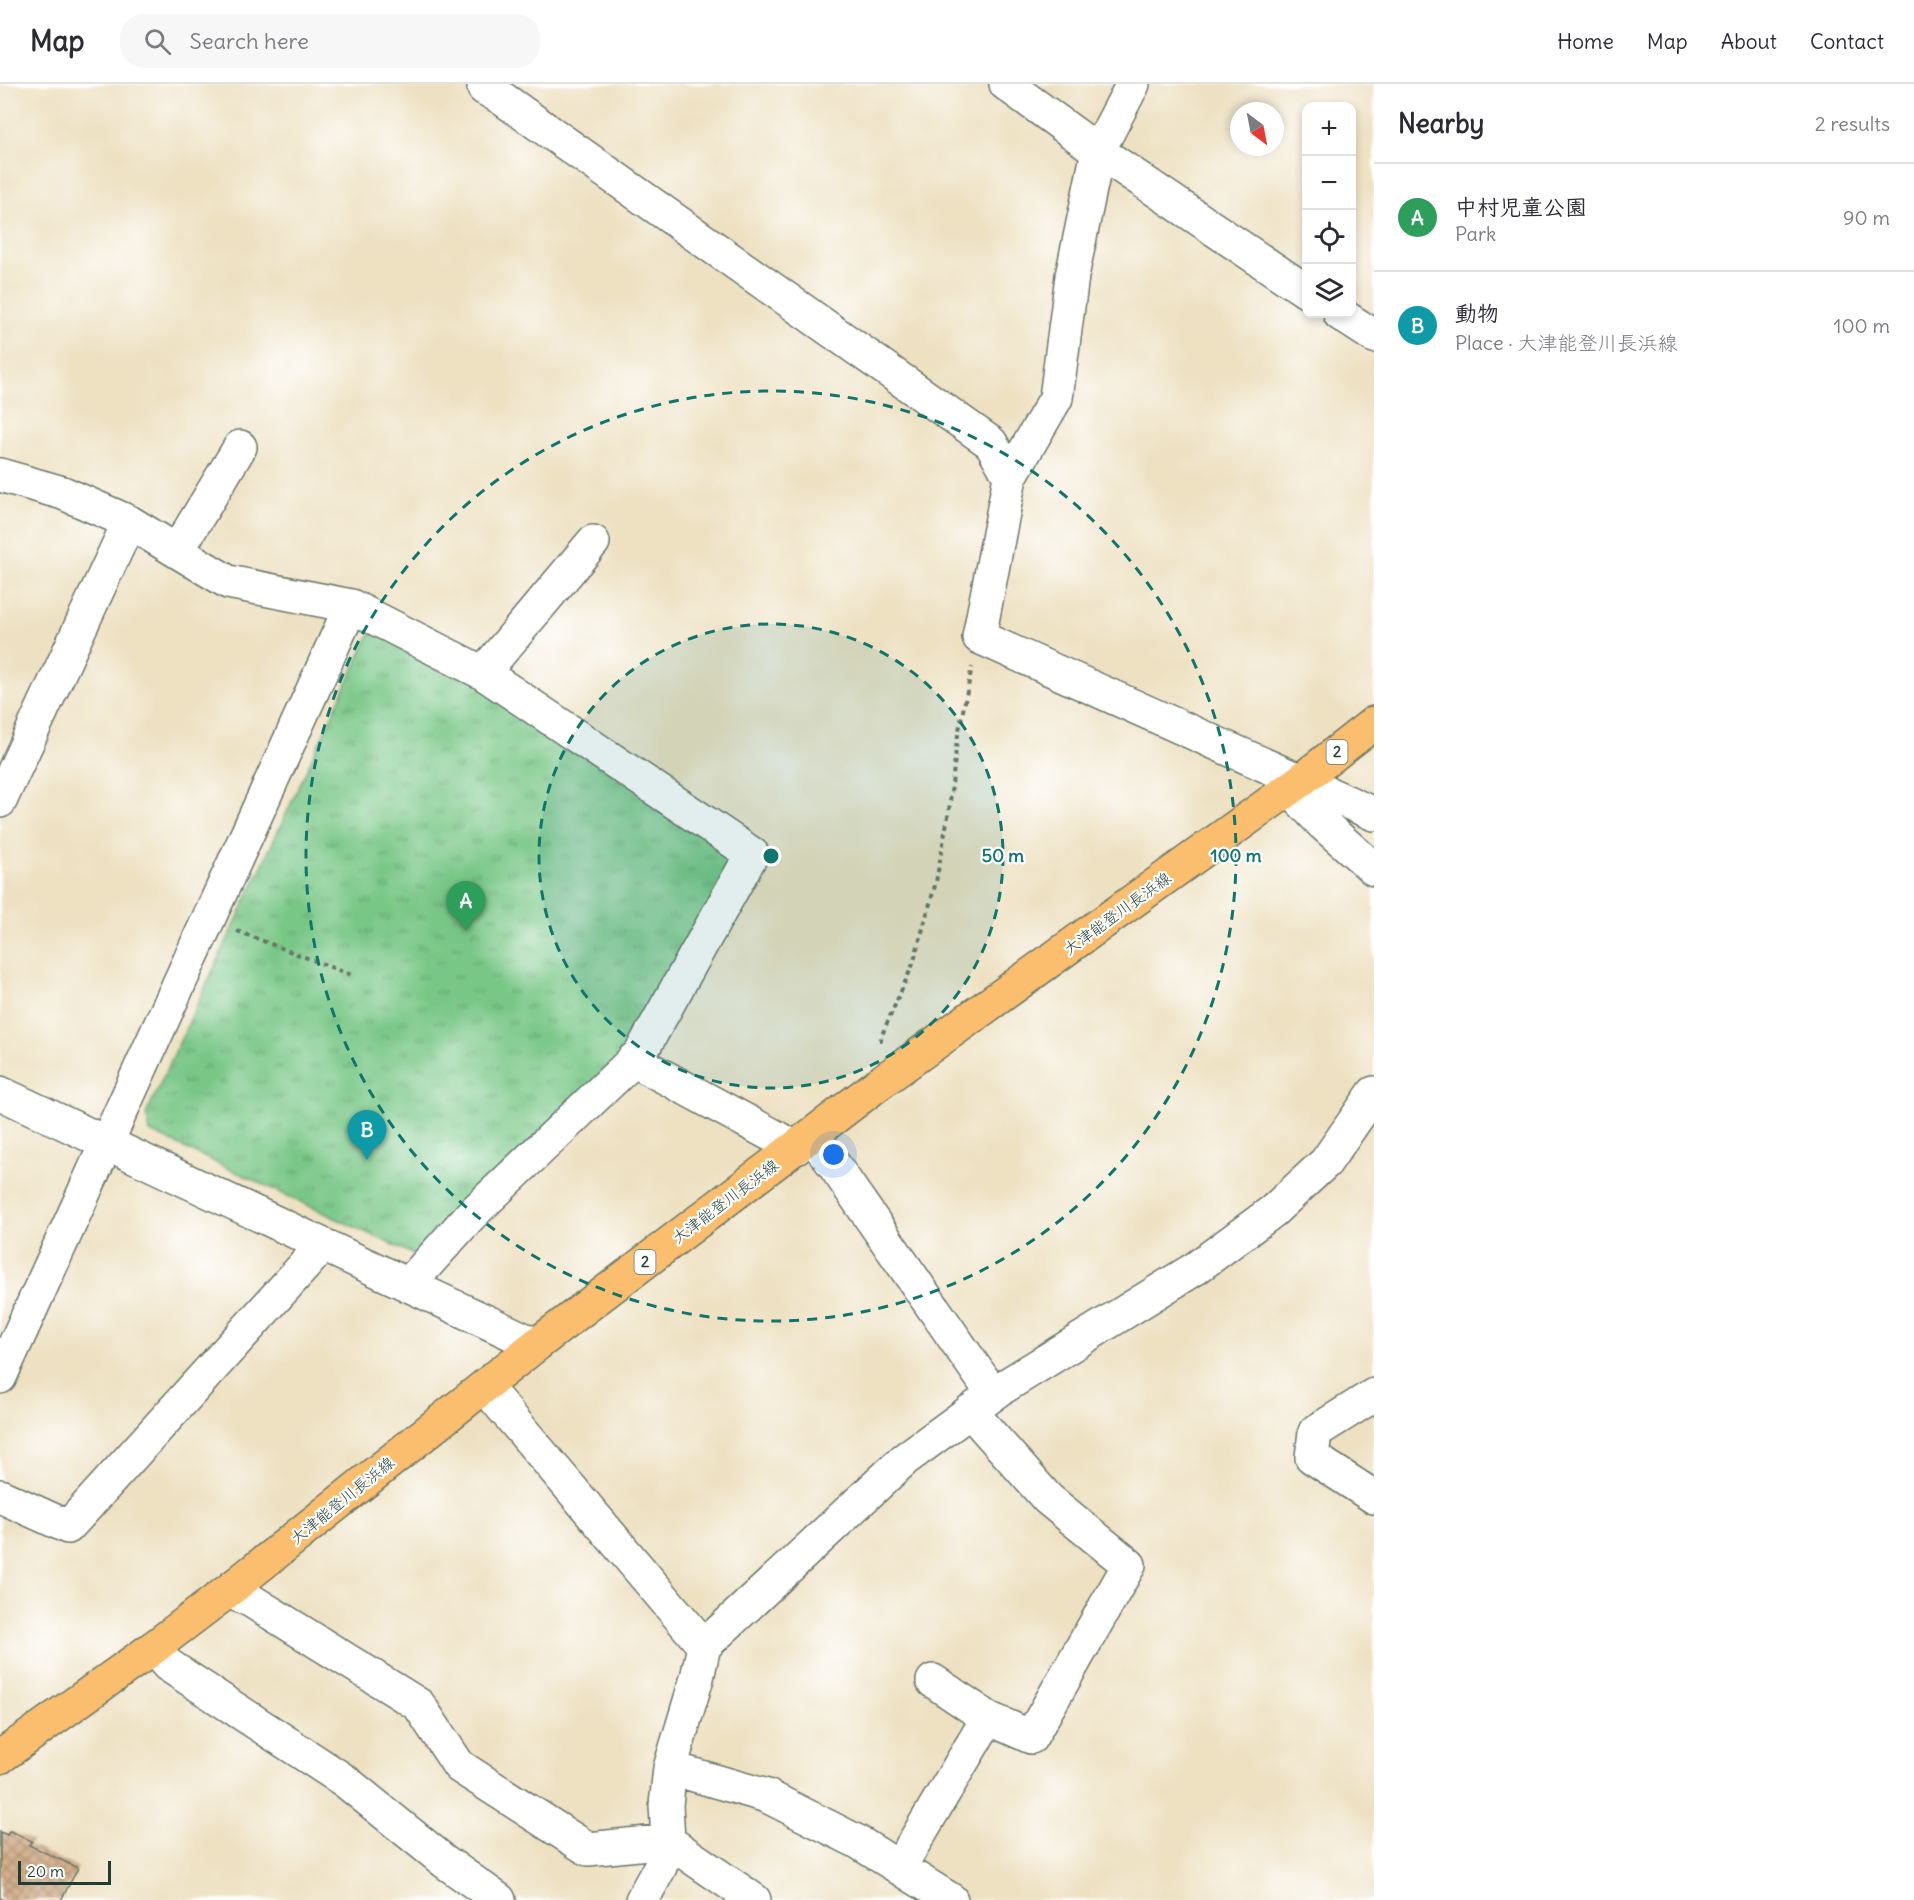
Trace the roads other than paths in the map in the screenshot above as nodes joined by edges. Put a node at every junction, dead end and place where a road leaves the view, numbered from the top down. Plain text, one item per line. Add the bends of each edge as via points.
1 (487, 84) edge
2 (1006, 84) edge
3 (1133, 84) edge
4 (1098, 151) junction
5 (1302, 288) edge
6 (1346, 318) edge
7 (1374, 336) edge
8 (240, 447) dead end
9 (0, 475) edge
10 (1010, 477) junction
11 (129, 522) junction
12 (593, 542) dead end
13 (177, 551) junction
14 (351, 606) junction
15 (483, 673) junction
16 (1374, 723) edge
17 (1300, 781) junction
18 (0, 801) edge
19 (1374, 814) edge
20 (1374, 869) edge
21 (633, 1060) junction
22 (0, 1093) edge
23 (1374, 1093) edge
24 (803, 1142) junction
25 (107, 1143) junction
26 (323, 1245) junction
27 (408, 1285) junction
28 (536, 1345) junction
29 (0, 1377) edge
30 (1374, 1395) edge
31 (497, 1401) dead end
32 (982, 1402) junction
33 (0, 1496) edge
34 (1374, 1497) edge
35 (228, 1591) junction
36 (704, 1646) junction
37 (153, 1648) junction
38 (933, 1681) dead end
39 (988, 1718) junction
40 (0, 1757) edge
41 (670, 1768) junction
42 (668, 1841) junction
43 (899, 1868) junction
44 (499, 1900) edge
45 (642, 1900) edge
46 (754, 1900) edge
47 (951, 1900) edge

1 - 10 street via 484,87 991,443
2 - 4 street
3 - 4 street
4 - 5 street
4 - 10 street via 1072,276 1056,398
6 - 7 street
8 - 13 street
9 - 11 street via 63,493
10 - 17 street via 979,637
11 - 13 street
11 - 18 street
12 - 15 street
13 - 14 street via 228,582
14 - 15 street
14 - 25 street
15 - 21 street via 752,854
16 - 17 main road, 大津能登川長浜線 / 2
17 - 19 street
17 - 20 street via 1303,803
17 - 24 main road, 大津能登川長浜線 / 2
21 - 24 street
21 - 27 street via 470,1216
22 - 25 street
23 - 32 street via 1326,1162 1273,1211 1196,1268
24 - 28 main road, 大津能登川長浜線 / 2
24 - 32 street via 827,1155
25 - 26 street
25 - 29 street
26 - 27 street
26 - 33 street via 68,1527
27 - 28 street
28 - 35 main road, 大津能登川長浜線 / 2
30 - 34 street via 1315,1432 1312,1457
31 - 36 street
32 - 36 street via 905,1459
32 - 39 street via 1048,1499 1129,1565 1031,1737
35 - 37 main road, 大津能登川長浜線 / 2
35 - 42 street via 250,1600 419,1706 459,1766 588,1849
36 - 41 street
37 - 40 main road, 大津能登川長浜線 / 2
37 - 44 street via 168,1665 345,1781
38 - 39 street
39 - 43 street
41 - 42 street
41 - 43 street via 767,1797 858,1842
42 - 45 street via 660,1867
42 - 46 street
43 - 47 street

